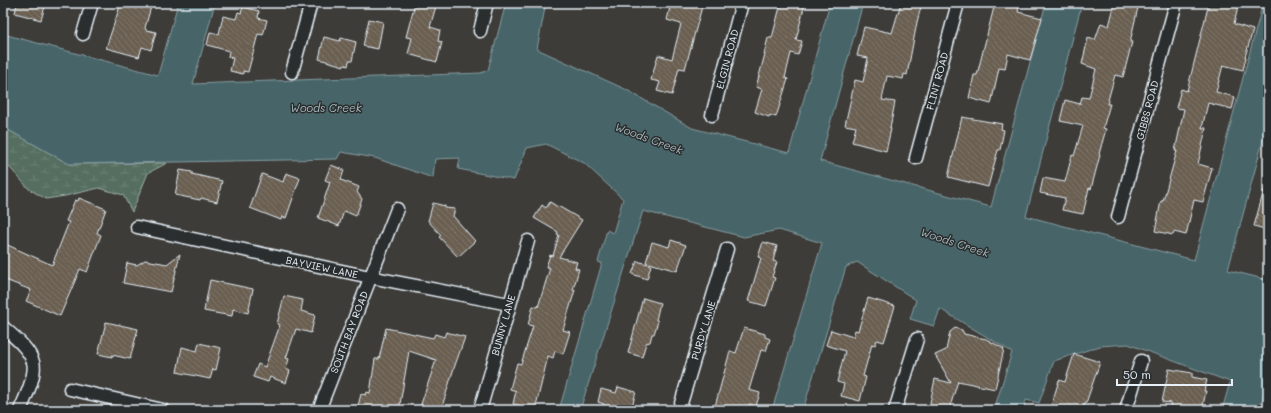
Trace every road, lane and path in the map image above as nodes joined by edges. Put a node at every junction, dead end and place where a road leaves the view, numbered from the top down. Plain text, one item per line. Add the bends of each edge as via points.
1 (92, 3) edge
2 (311, 3) edge
3 (487, 3) edge
4 (742, 3) edge
5 (958, 3) edge
6 (1176, 3) edge
7 (480, 31) dead end
8 (83, 34) dead end
9 (292, 72) dead end
10 (712, 115) dead end
11 (916, 158) dead end
12 (397, 209) dead end
13 (1118, 217) dead end
14 (137, 227) dead end
15 (528, 241) dead end
16 (728, 249) dead end
17 (370, 277) junction
18 (509, 304) junction
19 (3, 327) edge
20 (917, 339) dead end
21 (1141, 361) dead end
22 (70, 390) dead end
23 (20, 410) edge
24 (163, 410) edge
25 (319, 410) edge
26 (480, 410) edge
27 (679, 410) edge
28 (895, 410) edge
29 (1126, 410) edge

1 - 8 street
2 - 9 street
3 - 7 street
4 - 10 street, ELGIN ROAD
5 - 11 street, FLINT ROAD
6 - 13 street, GIBBS ROAD
12 - 17 street, SOUTH BAY ROAD
14 - 17 street, BAYVIEW LANE
15 - 18 street, BUNNY LANE
16 - 27 street, PURDY LANE
17 - 18 street, BAYVIEW LANE
17 - 25 street, SOUTH BAY ROAD
18 - 26 street, BUNNY LANE
19 - 23 street via 26,349 34,363 33,380
20 - 28 street
21 - 29 street
22 - 24 street

